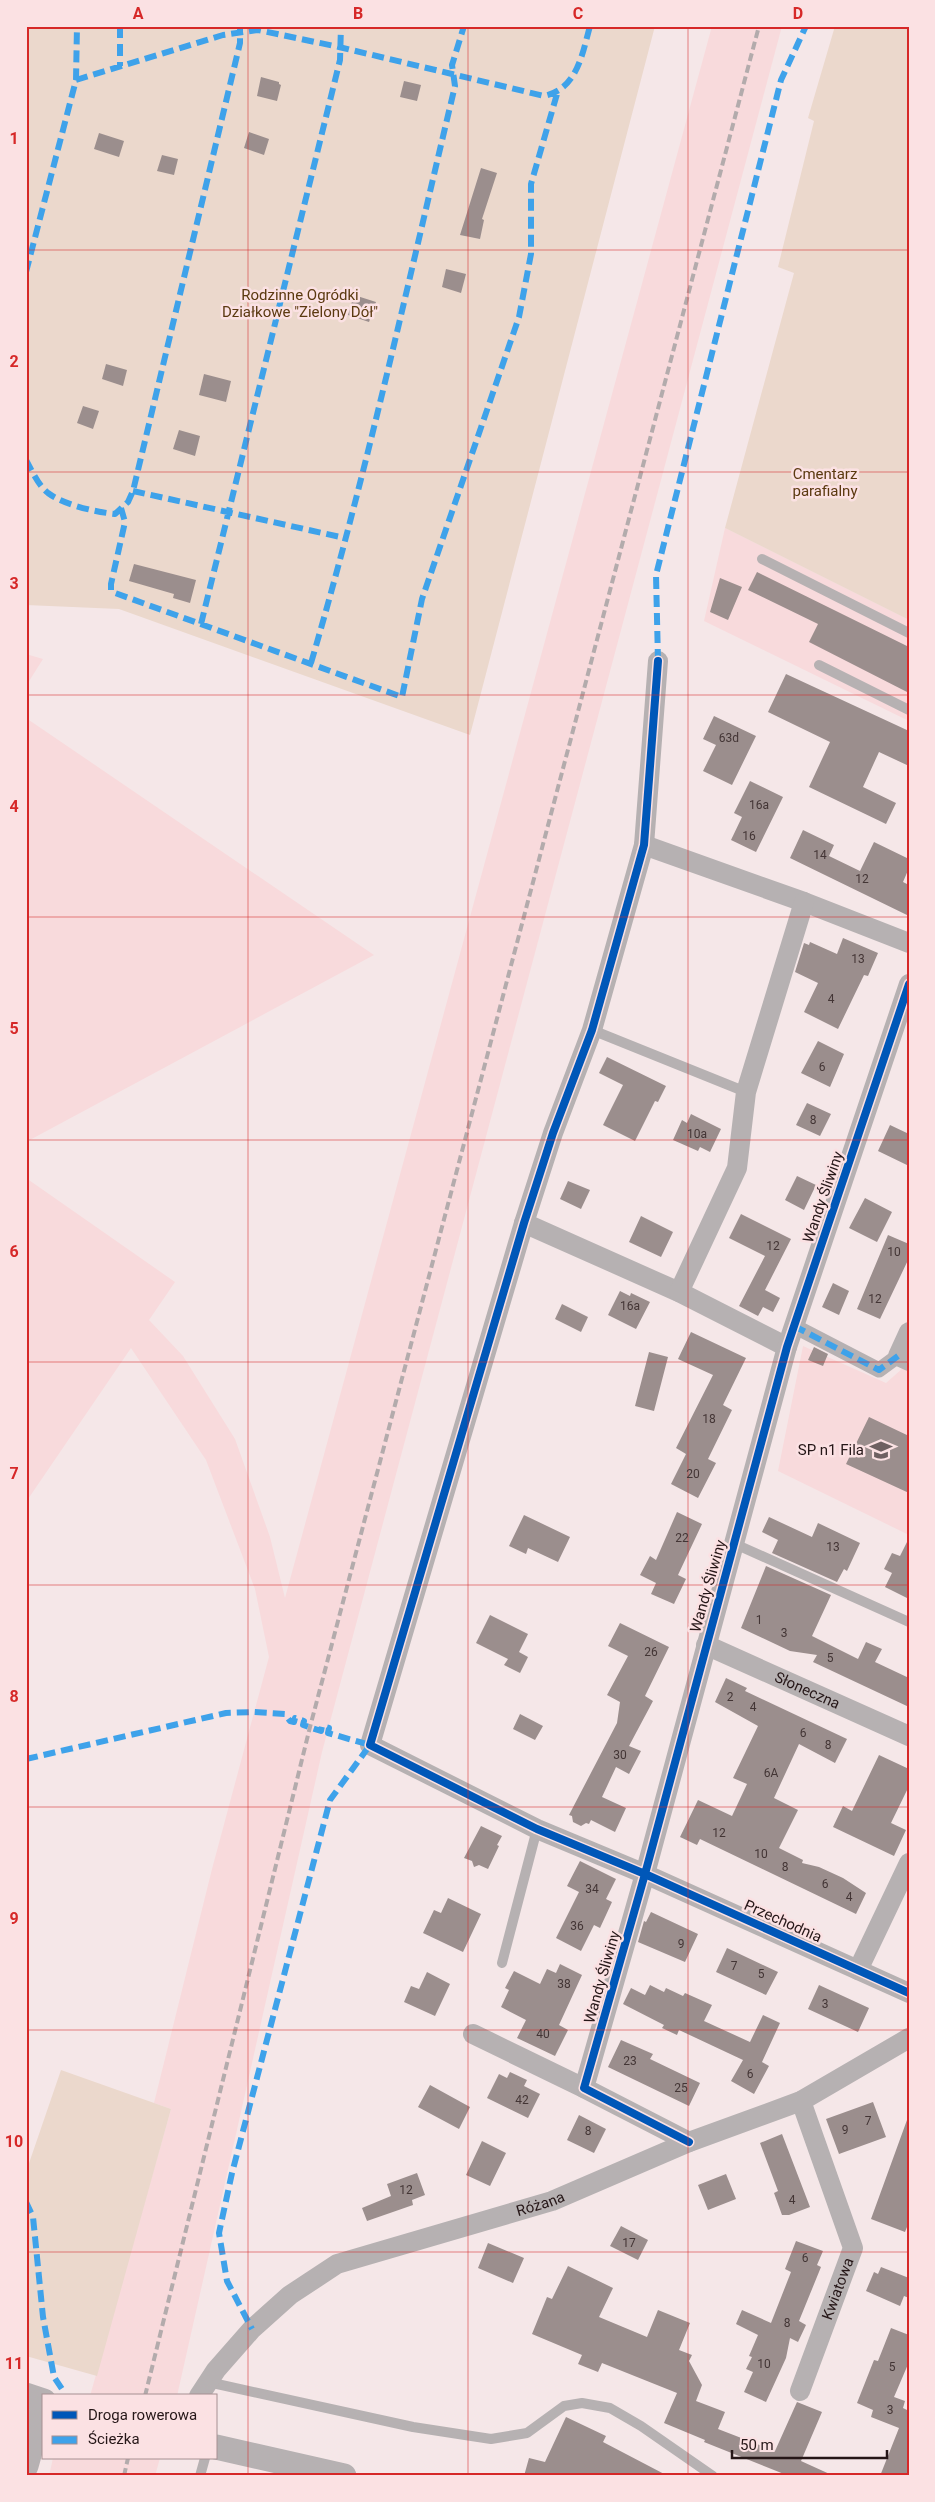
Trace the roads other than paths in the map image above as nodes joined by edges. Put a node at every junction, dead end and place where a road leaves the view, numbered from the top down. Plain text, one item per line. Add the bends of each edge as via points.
1 (762, 559) dead end
2 (909, 633) edge
3 (658, 661) dead end
4 (819, 665) dead end
5 (909, 710) edge
6 (644, 845) junction
7 (804, 902) junction
8 (909, 943) edge
9 (909, 984) edge
10 (592, 1030) junction
11 (746, 1092) junction
12 (524, 1223) junction
13 (680, 1292) junction
14 (794, 1326) junction
15 (909, 1332) edge
16 (787, 1347) junction
17 (903, 1359) edge
18 (735, 1544) junction
19 (909, 1622) edge
20 (706, 1645) junction
21 (909, 1736) edge
22 (537, 1829) junction
23 (909, 1863) edge
24 (646, 1874) junction
25 (502, 1962) dead end
26 (858, 1970) junction
27 (909, 1993) edge
28 (474, 2034) dead end
29 (909, 2038) edge
30 (584, 2088) junction
31 (801, 2101) junction
32 (689, 2142) junction
33 (204, 2389) edge
34 (800, 2391) dead end
35 (26, 2395) edge
36 (42, 2400) edge
37 (42, 2408) edge
38 (218, 2447) edge
39 (204, 2460) edge
40 (26, 2466) edge
41 (200, 2476) edge
42 (344, 2476) edge
43 (713, 2476) edge

1 - 2 lane
3 - 6 street
4 - 5 lane
6 - 7 street
6 - 10 street
7 - 8 street
7 - 11 street
9 - 14 street, Wandy Śliwiny
10 - 11 lane
10 - 12 street via 553,1133
11 - 13 street via 737,1168
12 - 13 street
12 - 22 street, Przechodnia via 370,1745
13 - 16 street
14 - 16 street, Wandy Śliwiny
14 - 17 street via 879,1370
15 - 17 street
16 - 18 street, Wandy Śliwiny
18 - 19 lane
18 - 20 street, Wandy Śliwiny
20 - 21 street, Słoneczna
20 - 24 street, Wandy Śliwiny
22 - 24 street, Przechodnia
22 - 25 lane
23 - 26 street
24 - 26 street, Przechodnia
24 - 30 street, Wandy Śliwiny
26 - 27 street, Przechodnia
28 - 30 street
29 - 31 street, Różana
30 - 32 street
31 - 32 street, Różana
31 - 34 street, Kwiatowa via 853,2248
32 - 33 street, Różana via 543,2204 337,2264 270,2311
33 - 43 lane via 491,2439 527,2433 564,2406 582,2403 610,2408
35 - 36 street
37 - 40 street
38 - 42 street
39 - 41 lane

